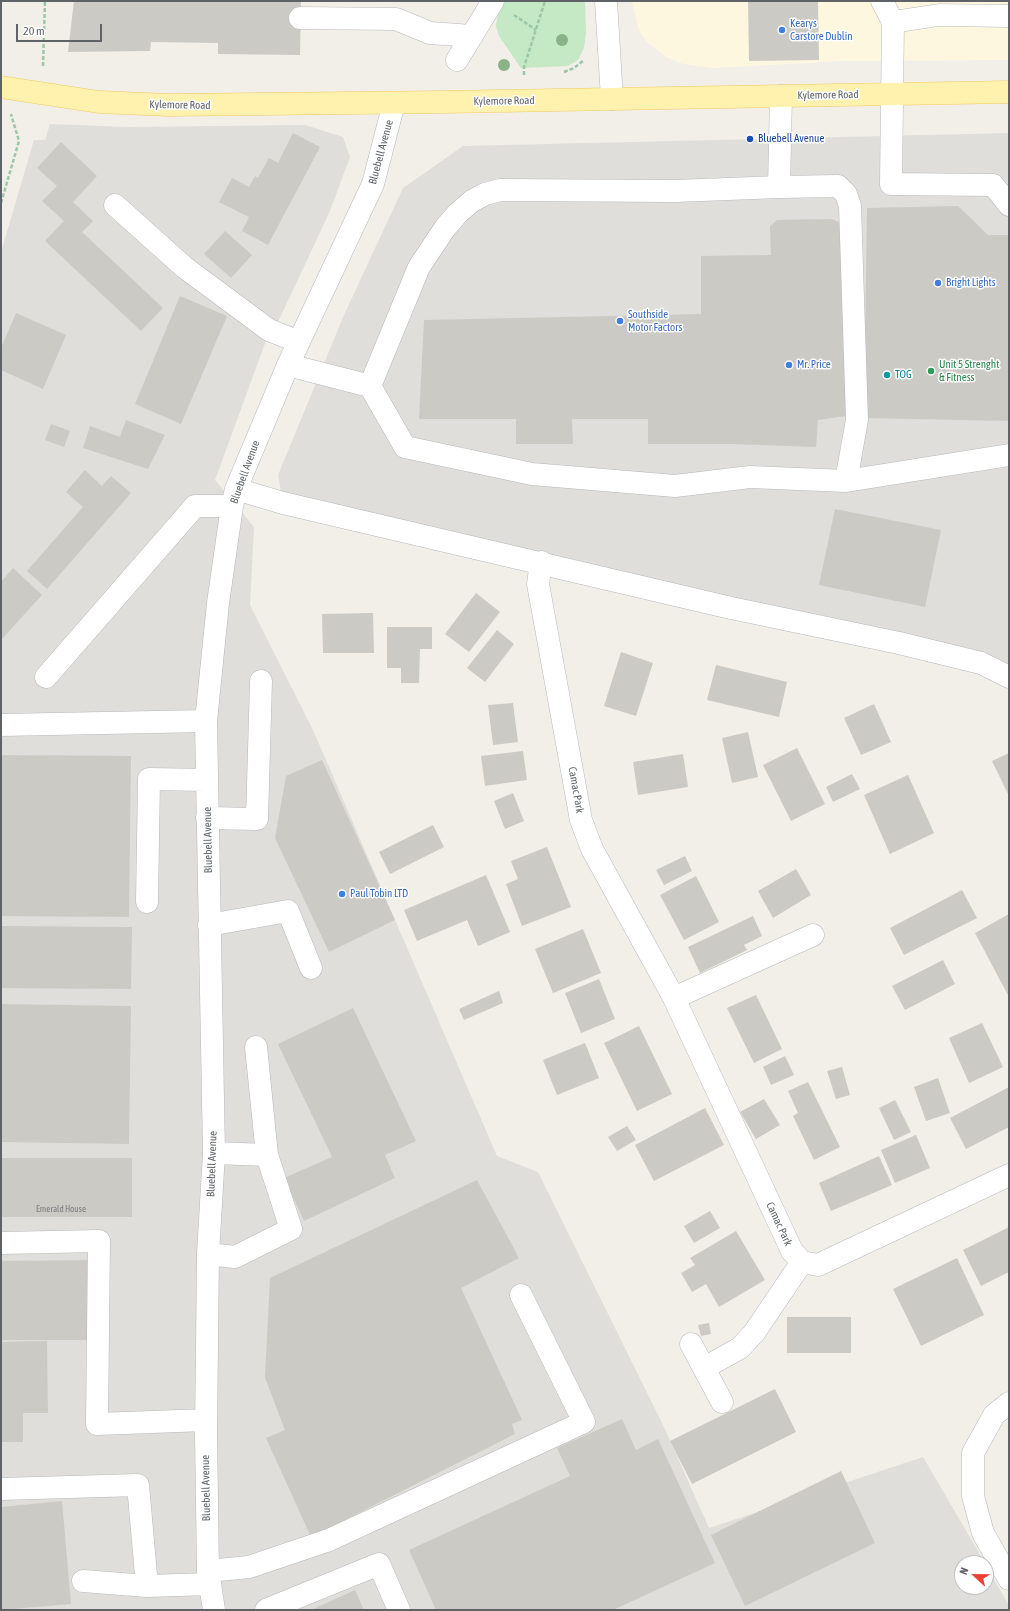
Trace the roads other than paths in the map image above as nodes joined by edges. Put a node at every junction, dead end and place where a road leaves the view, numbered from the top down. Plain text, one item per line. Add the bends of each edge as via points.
1 (493, 1) edge
2 (606, 1) edge
3 (882, 1) edge
4 (1009, 16) edge
5 (300, 18) dead end
6 (893, 22) junction
7 (472, 36) junction
8 (457, 60) dead end
9 (2, 87) edge
10 (1009, 92) edge
11 (891, 94) junction
12 (781, 96) junction
13 (612, 99) junction
14 (394, 103) junction
15 (779, 186) junction
16 (1009, 205) edge
17 (115, 206) dead end
18 (299, 342) junction
19 (288, 365) junction
20 (370, 386) junction
21 (1009, 455) edge
22 (846, 481) junction
23 (234, 498) junction
24 (541, 562) junction
25 (46, 677) dead end
26 (1009, 677) edge
27 (261, 681) dead end
28 (206, 721) junction
29 (1, 725) edge
30 (208, 780) junction
31 (207, 818) junction
32 (147, 902) dead end
33 (209, 925) junction
34 (813, 936) dead end
35 (311, 968) dead end
36 (674, 998) junction
37 (256, 1048) dead end
38 (214, 1153) junction
39 (267, 1155) junction
40 (1009, 1175) edge
41 (1, 1243) edge
42 (208, 1254) junction
43 (802, 1262) junction
44 (521, 1295) dead end
45 (691, 1344) dead end
46 (704, 1368) junction
47 (722, 1402) dead end
48 (1009, 1403) edge
49 (206, 1420) junction
50 (1, 1489) edge
51 (209, 1577) junction
52 (1009, 1579) edge
53 (83, 1581) dead end
54 (147, 1586) junction
55 (214, 1610) edge
56 (266, 1610) edge
57 (399, 1610) edge

1 - 7 street
2 - 13 street
3 - 6 street
4 - 6 street via 939,15
5 - 7 street via 396,19 430,33
6 - 11 street
7 - 8 street
9 - 14 main road, Kylemore Road via 99,102 169,105
10 - 11 main road, Kylemore Road
11 - 12 main road, Kylemore Road
11 - 16 street via 891,184 993,185
12 - 13 main road, Kylemore Road
12 - 15 street
13 - 14 main road, Kylemore Road
14 - 18 street, Bluebell Avenue via 373,184
15 - 20 street via 676,191 500,190 485,194 458,213 419,267
15 - 22 street via 838,186 846,194 850,206 857,420
17 - 18 street via 214,290 269,330
18 - 19 street, Bluebell Avenue
19 - 20 street
19 - 23 street, Bluebell Avenue
20 - 22 street via 405,448 532,474 675,486 750,477
21 - 22 street
23 - 24 street via 291,504
23 - 25 street via 195,506
23 - 28 street, Bluebell Avenue via 218,603
24 - 26 street via 731,608 981,663
24 - 36 street, Camac Park via 538,584 581,820 592,849
27 - 31 street via 257,819
28 - 29 street
28 - 30 street, Bluebell Avenue
30 - 31 street, Bluebell Avenue
30 - 32 street via 149,779
31 - 33 street, Bluebell Avenue
33 - 35 street via 288,911
33 - 38 street, Bluebell Avenue
34 - 36 street
36 - 43 street, Camac Park via 792,1251
37 - 39 street
38 - 39 street
38 - 42 street, Bluebell Avenue
39 - 42 street via 291,1229 235,1257
40 - 43 street via 818,1265
41 - 49 street via 99,1241 97,1424
42 - 49 street, Bluebell Avenue
43 - 46 street via 754,1333 740,1348
44 - 51 street via 584,1422 329,1540
45 - 46 street
46 - 47 street
48 - 52 street via 994,1415 972,1453 973,1496 983,1533
49 - 51 street, Bluebell Avenue
50 - 54 street via 138,1485
51 - 54 street
51 - 55 street, Bluebell Avenue
53 - 54 street
56 - 57 street via 379,1564

